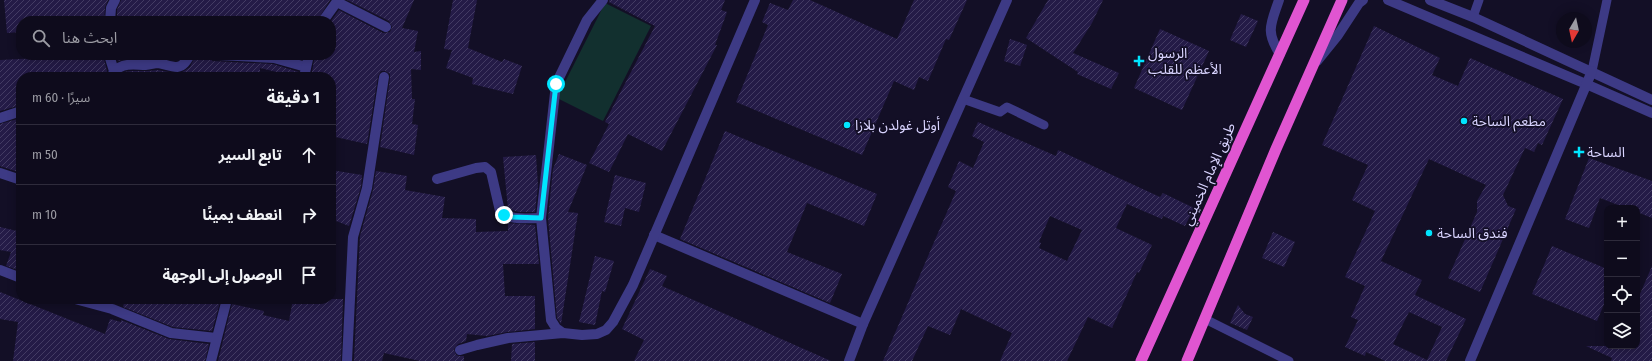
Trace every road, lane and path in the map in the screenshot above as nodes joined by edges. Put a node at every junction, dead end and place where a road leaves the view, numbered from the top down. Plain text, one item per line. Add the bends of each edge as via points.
1 (115, 0) edge
2 (603, 0) edge
3 (755, 0) edge
4 (1007, 0) edge
5 (1279, 0) edge
6 (1304, 0) edge
7 (1342, 0) edge
8 (1363, 0) edge
9 (1388, 0) edge
10 (1430, 0) edge
11 (1479, 0) edge
12 (1606, 0) edge
13 (337, 1) edge
14 (110, 16) edge
15 (326, 16) edge
16 (1473, 17) junction
17 (386, 27) dead end
18 (1280, 54) junction
19 (110, 60) edge
20 (188, 60) edge
21 (278, 60) edge
22 (308, 60) edge
23 (1313, 66) junction
24 (1592, 71) junction
25 (113, 72) edge
26 (115, 72) edge
27 (305, 72) edge
28 (384, 77) dead end
29 (1586, 84) junction
30 (963, 99) junction
31 (1652, 100) edge
32 (16, 113) edge
33 (1652, 114) edge
34 (0, 118) edge
35 (1044, 125) dead end
36 (0, 173) edge
37 (16, 178) edge
38 (437, 179) dead end
39 (541, 218) junction
40 (654, 235) junction
41 (0, 270) edge
42 (16, 276) edge
43 (94, 304) edge
44 (226, 304) edge
45 (1205, 319) junction
46 (863, 324) junction
47 (563, 333) junction
48 (216, 338) junction
49 (460, 350) dead end
50 (211, 361) edge
51 (347, 361) edge
52 (849, 361) edge
53 (1141, 361) edge
54 (1187, 361) edge
55 (1289, 361) edge
56 (1470, 361) edge

1 - 14 street
2 - 39 street via 587,20 556,84
3 - 40 street
4 - 30 street
5 - 18 street via 1270,31 1272,42
6 - 18 highway, طريق الإمام الخميني
7 - 23 highway
8 - 23 street
9 - 29 street
10 - 16 street
11 - 16 lane
12 - 24 lane
13 - 15 street
13 - 17 street
16 - 24 street
18 - 53 highway, طريق الإمام الخميني
19 - 25 street
20 - 26 street via 178,67 156,63 130,64 120,66
21 - 27 street
22 - 27 street
23 - 45 highway
24 - 29 street
24 - 31 street
28 - 51 street via 367,188 352,237
29 - 33 street
29 - 56 street
30 - 35 lane via 1000,112 1007,107
30 - 46 street
32 - 34 street
36 - 37 street
38 - 39 street via 485,167 491,172 500,211 504,215
39 - 47 street via 551,320
40 - 46 street
40 - 47 street via 622,308 606,330 597,334
41 - 42 street
43 - 48 street via 171,333
44 - 48 street
45 - 54 highway
45 - 55 lane
46 - 52 street
47 - 49 street via 508,338
48 - 50 street

